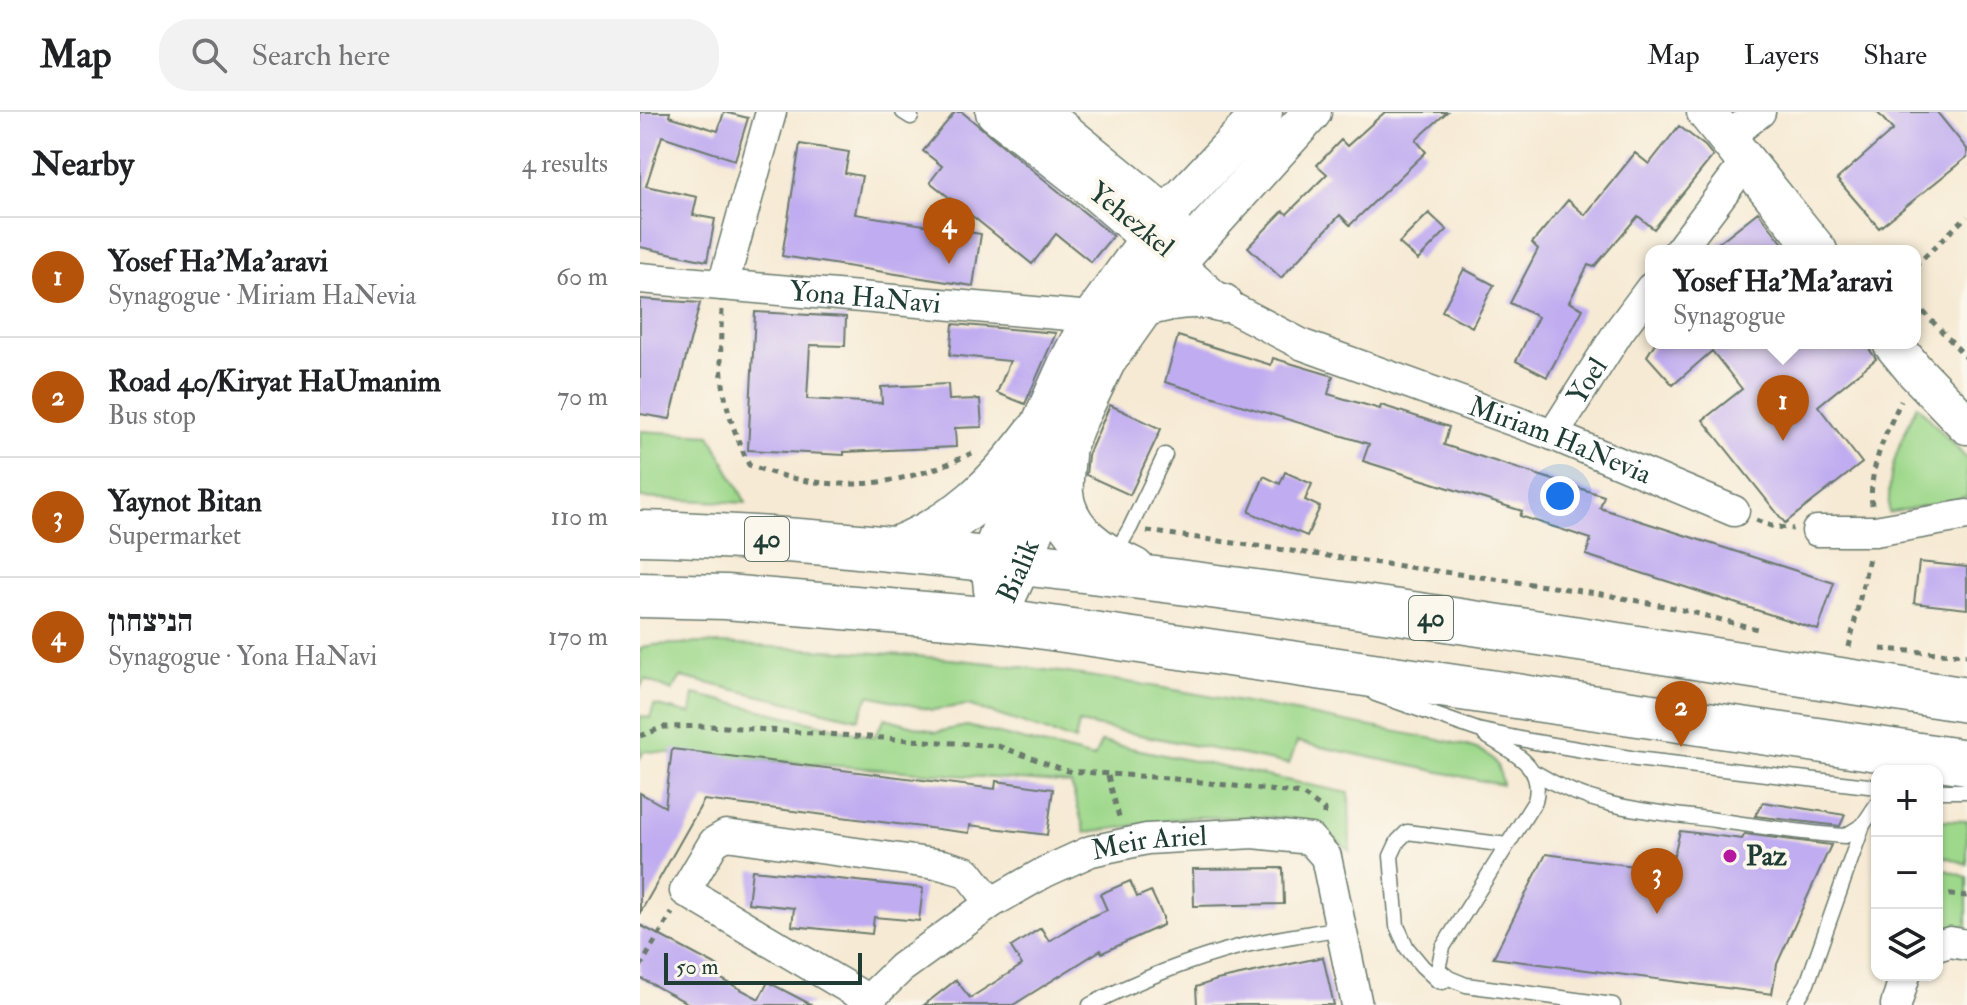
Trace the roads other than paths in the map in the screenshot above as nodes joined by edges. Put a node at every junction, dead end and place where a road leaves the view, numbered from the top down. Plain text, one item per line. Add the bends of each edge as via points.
1 (771, 112) edge
2 (995, 112) edge
3 (1040, 112) edge
4 (1263, 112) edge
5 (1312, 112) edge
6 (1760, 112) edge
7 (1726, 137) edge
8 (1158, 226) junction
9 (1681, 245) edge
10 (1813, 245) edge
11 (1177, 262) junction
12 (640, 278) edge
13 (723, 285) junction
14 (1645, 296) edge
15 (1223, 303) junction
16 (1143, 308) junction
17 (1092, 317) junction
18 (1897, 349) edge
19 (1967, 425) edge
20 (1553, 435) junction
21 (1049, 444) junction
22 (1165, 455) dead end
23 (1734, 511) road end
24 (1967, 515) edge
25 (1817, 531) road end
26 (640, 533) edge
27 (1121, 544) junction
28 (894, 550) junction
29 (1006, 561) junction
30 (1150, 578) junction
31 (640, 595) edge
32 (726, 597) junction
33 (996, 620) junction
34 (640, 621) edge
35 (1277, 660) junction
36 (1967, 700) edge
37 (1478, 730) junction
38 (1967, 762) edge
39 (1536, 773) junction
40 (1871, 786) edge
41 (1943, 791) edge
42 (1967, 791) edge
43 (1871, 813) edge
44 (1863, 825) junction
45 (1507, 845) junction
46 (991, 903) junction
47 (1341, 928) junction
48 (1943, 944) edge
49 (1967, 945) edge
50 (1903, 981) edge
51 (1466, 985) junction
52 (865, 1002) edge
53 (1090, 1005) edge
54 (1357, 1005) edge
55 (1613, 1005) edge
56 (1794, 1005) edge
57 (1896, 1005) edge

1 - 13 street
2 - 8 street, Yehezkel via 1084,182
3 - 8 street, Yehezkel
4 - 8 street, Bialik
5 - 11 street, Bialik
6 - 7 street
7 - 9 street
7 - 10 street
8 - 11 street, Yehezkel
8 - 17 street, Bialik
11 - 15 street, Miriam HaNevia
11 - 16 street, Bialik
12 - 13 street, Yona HaNavi
13 - 17 street, Yona HaNavi
14 - 20 street, Yoel
15 - 16 street via 1177,299
15 - 20 street, Miriam HaNevia via 1303,345
16 - 21 street, Bialik
17 - 21 street, Bialik via 1067,365
18 - 19 street
20 - 23 street, Miriam HaNevia
21 - 27 highway via 1065,512 1086,542
21 - 28 highway via 940,529
21 - 29 street, Bialik
22 - 27 lane
24 - 25 street via 1875,531
26 - 28 highway, 40
27 - 30 highway
28 - 29 highway, 40
29 - 30 highway, 40
29 - 33 street, Bialik
30 - 36 highway, 40
31 - 32 highway, 40
32 - 33 highway, 40
32 - 34 highway
33 - 35 highway, 40
35 - 37 lane
35 - 38 highway, 40
37 - 39 lane
37 - 40 lane via 1636,759
39 - 44 lane via 1592,801 1628,808 1821,835 1845,836
39 - 45 lane via 1535,801
41 - 42 lane
43 - 44 lane
44 - 56 lane via 1807,984
45 - 51 lane via 1439,956 1438,969
45 - 51 lane via 1407,832 1391,856 1397,926 1407,948 1438,981
46 - 47 street, Meir Ariel via 1091,851 1125,843 1286,835 1310,839 1326,857
46 - 52 street, Meir Ariel via 901,968
46 - 52 street via 967,872 943,865 726,835 714,842 685,891
47 - 53 lane via 1185,963
47 - 54 street
48 - 49 street
50 - 57 street
51 - 55 lane

